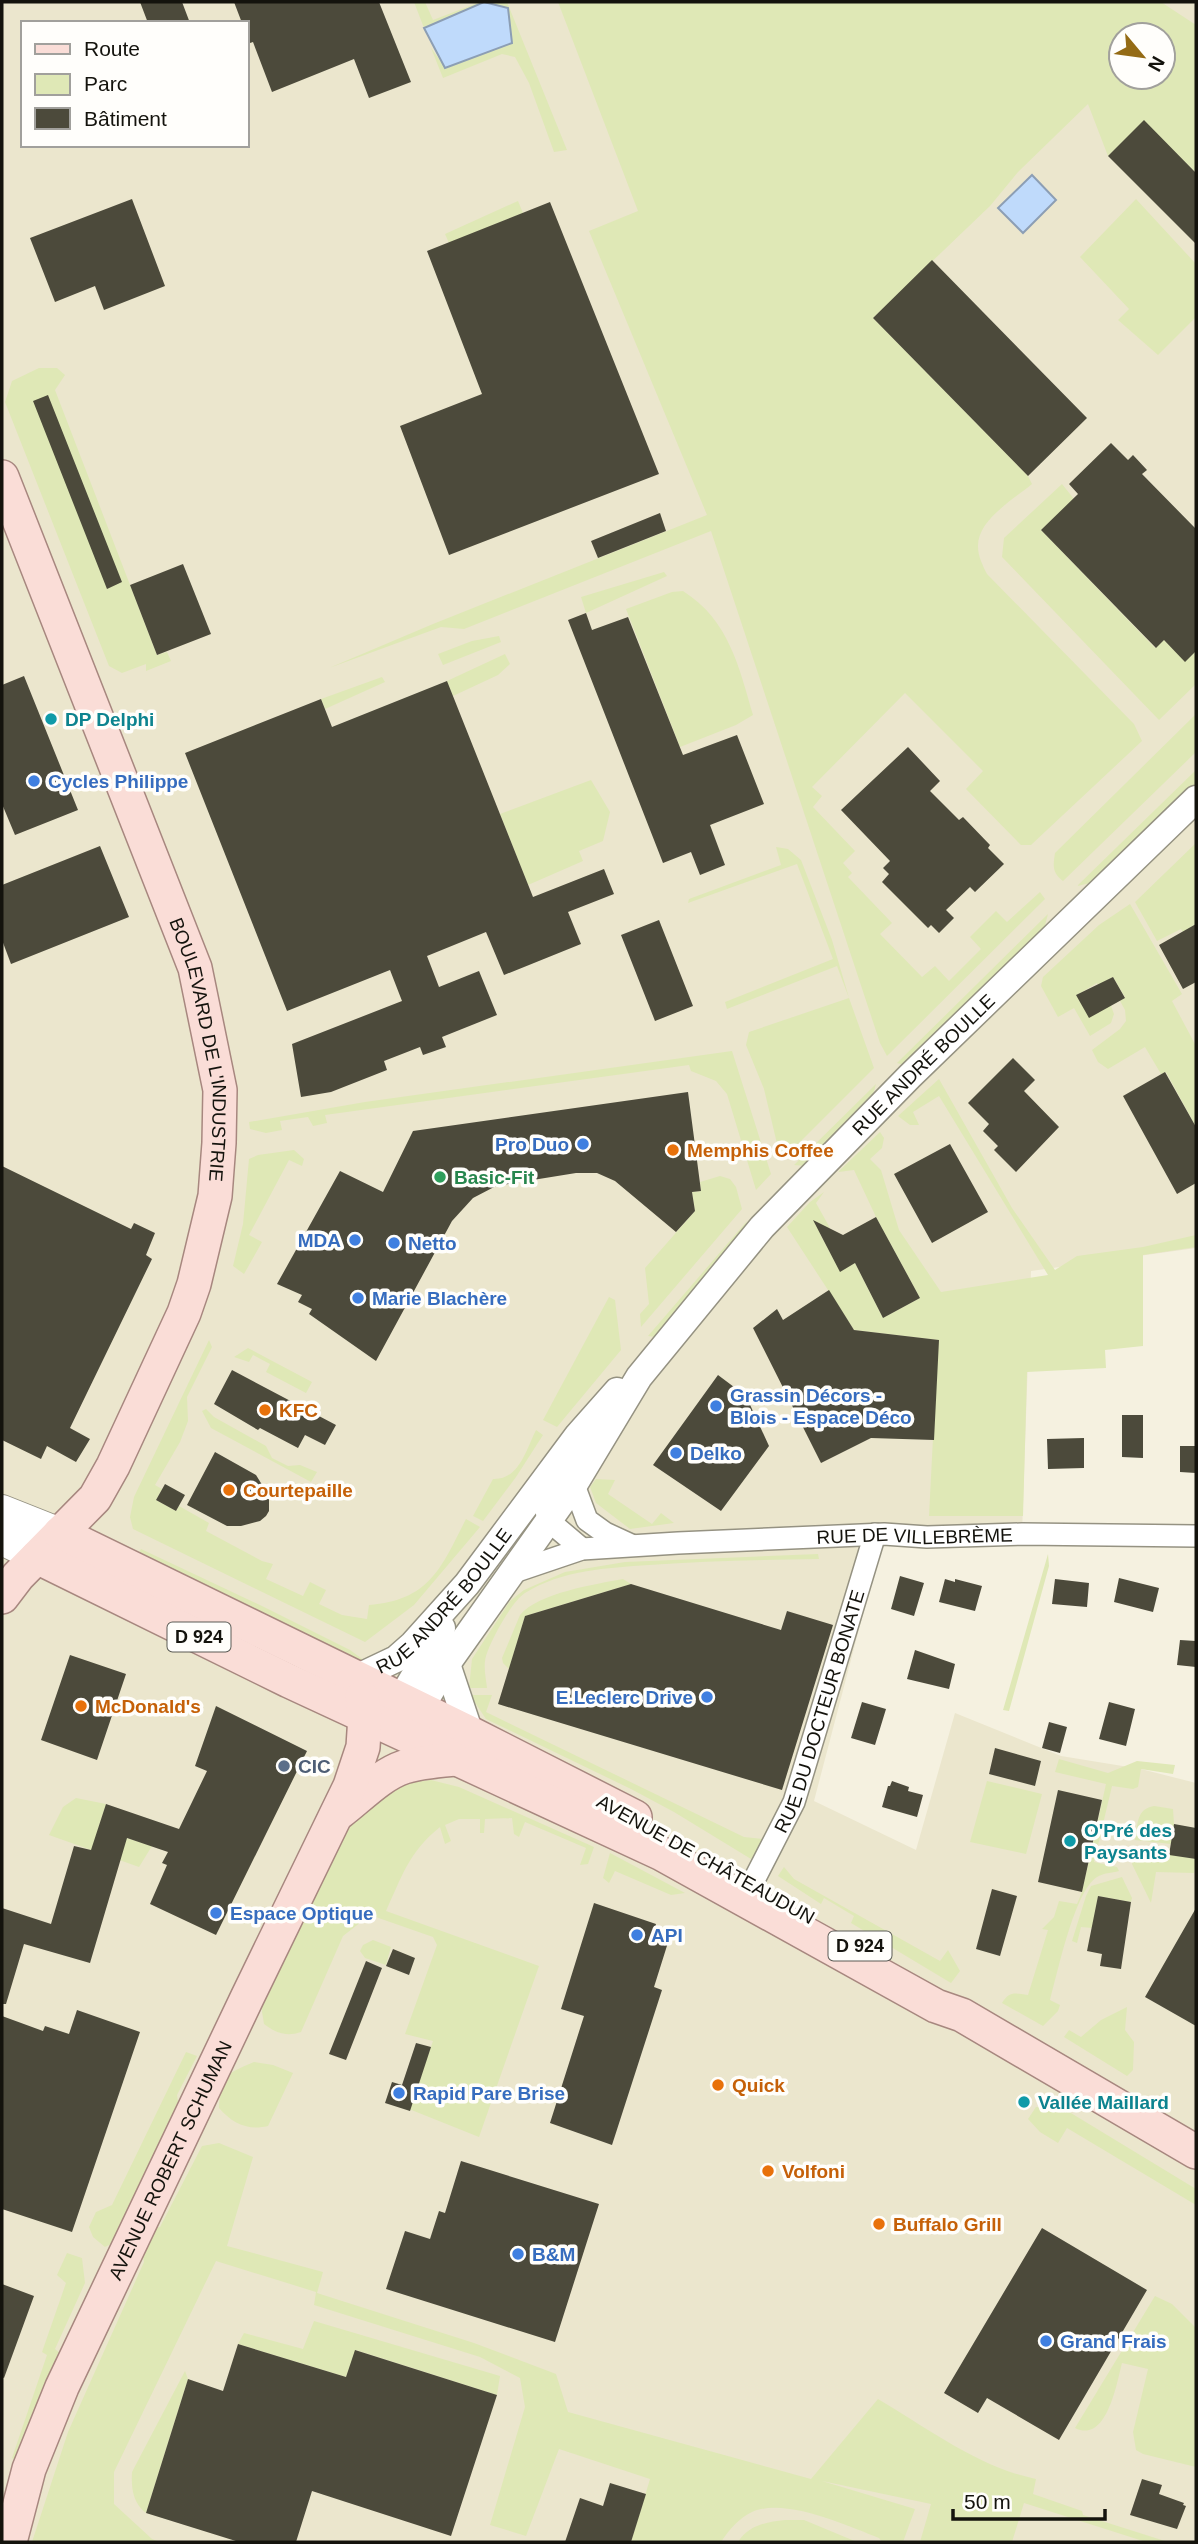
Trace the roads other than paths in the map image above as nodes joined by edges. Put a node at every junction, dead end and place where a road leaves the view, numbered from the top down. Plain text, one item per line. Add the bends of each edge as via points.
1 (2, 477) edge
2 (1196, 799) edge
3 (639, 1377) junction
4 (574, 1485) junction
5 (2, 1510) edge
6 (543, 1513) junction
7 (587, 1520) junction
8 (60, 1533) junction
9 (875, 1535) junction
10 (1196, 1536) edge
11 (2, 1540) edge
12 (633, 1545) junction
13 (582, 1549) junction
14 (37, 1557) junction
15 (511, 1573) junction
16 (467, 1584) junction
17 (2, 1595) edge
18 (447, 1664) junction
19 (356, 1678) junction
20 (395, 1717) junction
21 (462, 1746) junction
22 (333, 1818) junction
23 (753, 1882) junction
24 (962, 2015) junction
25 (1196, 2152) edge
26 (10, 2542) edge

1 - 8 main road, BOULEVARD DE L'INDUSTRIE via 195,968 220,1090 215,1196 184,1313 91,1506
2 - 3 street, RUE ANDRÉ BOULLE via 762,1227
3 - 4 street, RUE ANDRÉ BOULLE
3 - 6 street, RUE ANDRÉ BOULLE via 614,1393 578,1435
4 - 6 street, RUE ANDRÉ BOULLE
4 - 7 street
5 - 8 main road, D 924
6 - 7 street, RUE DE VILLEBRÈME
6 - 13 street
6 - 15 street, RUE ANDRÉ BOULLE
6 - 16 street, RUE ANDRÉ BOULLE
7 - 12 street, RUE DE VILLEBRÈME
8 - 14 main road, BOULEVARD DE L'INDUSTRIE
8 - 19 main road, D 924
9 - 10 street, RUE DE VILLEBRÈME
9 - 12 street, RUE DE VILLEBRÈME
9 - 23 street, RUE DU DOCTEUR BONATE via 794,1802
11 - 14 main road, AVENUE DE CHÂTEAUDUN / D 924
12 - 13 street, RUE DE VILLEBRÈME
13 - 15 street, RUE DE VILLEBRÈME
14 - 17 main road, BOULEVARD DE L'INDUSTRIE
14 - 20 main road, AVENUE DE CHÂTEAUDUN / D 924
15 - 18 street, RUE ANDRÉ BOULLE
16 - 19 street, RUE ANDRÉ BOULLE via 396,1659
16 - 20 street
18 - 20 street, RUE ANDRÉ BOULLE
18 - 21 street
19 - 20 main road, AVENUE ROBERT SCHUMAN
20 - 21 main road, AVENUE DE CHÂTEAUDUN / D 924
20 - 22 main road, AVENUE ROBERT SCHUMAN via 363,1746
21 - 22 main road via 396,1771
21 - 23 main road, AVENUE DE CHÂTEAUDUN / D 924 via 671,1836
21 - 24 main road, AVENUE DE CHÂTEAUDUN / D 924 via 936,2006
22 - 26 main road, AVENUE ROBERT SCHUMAN via 62,2387 29,2469
23 - 24 main road, AVENUE DE CHÂTEAUDUN / D 924 via 942,1996
24 - 25 main road, D 924

